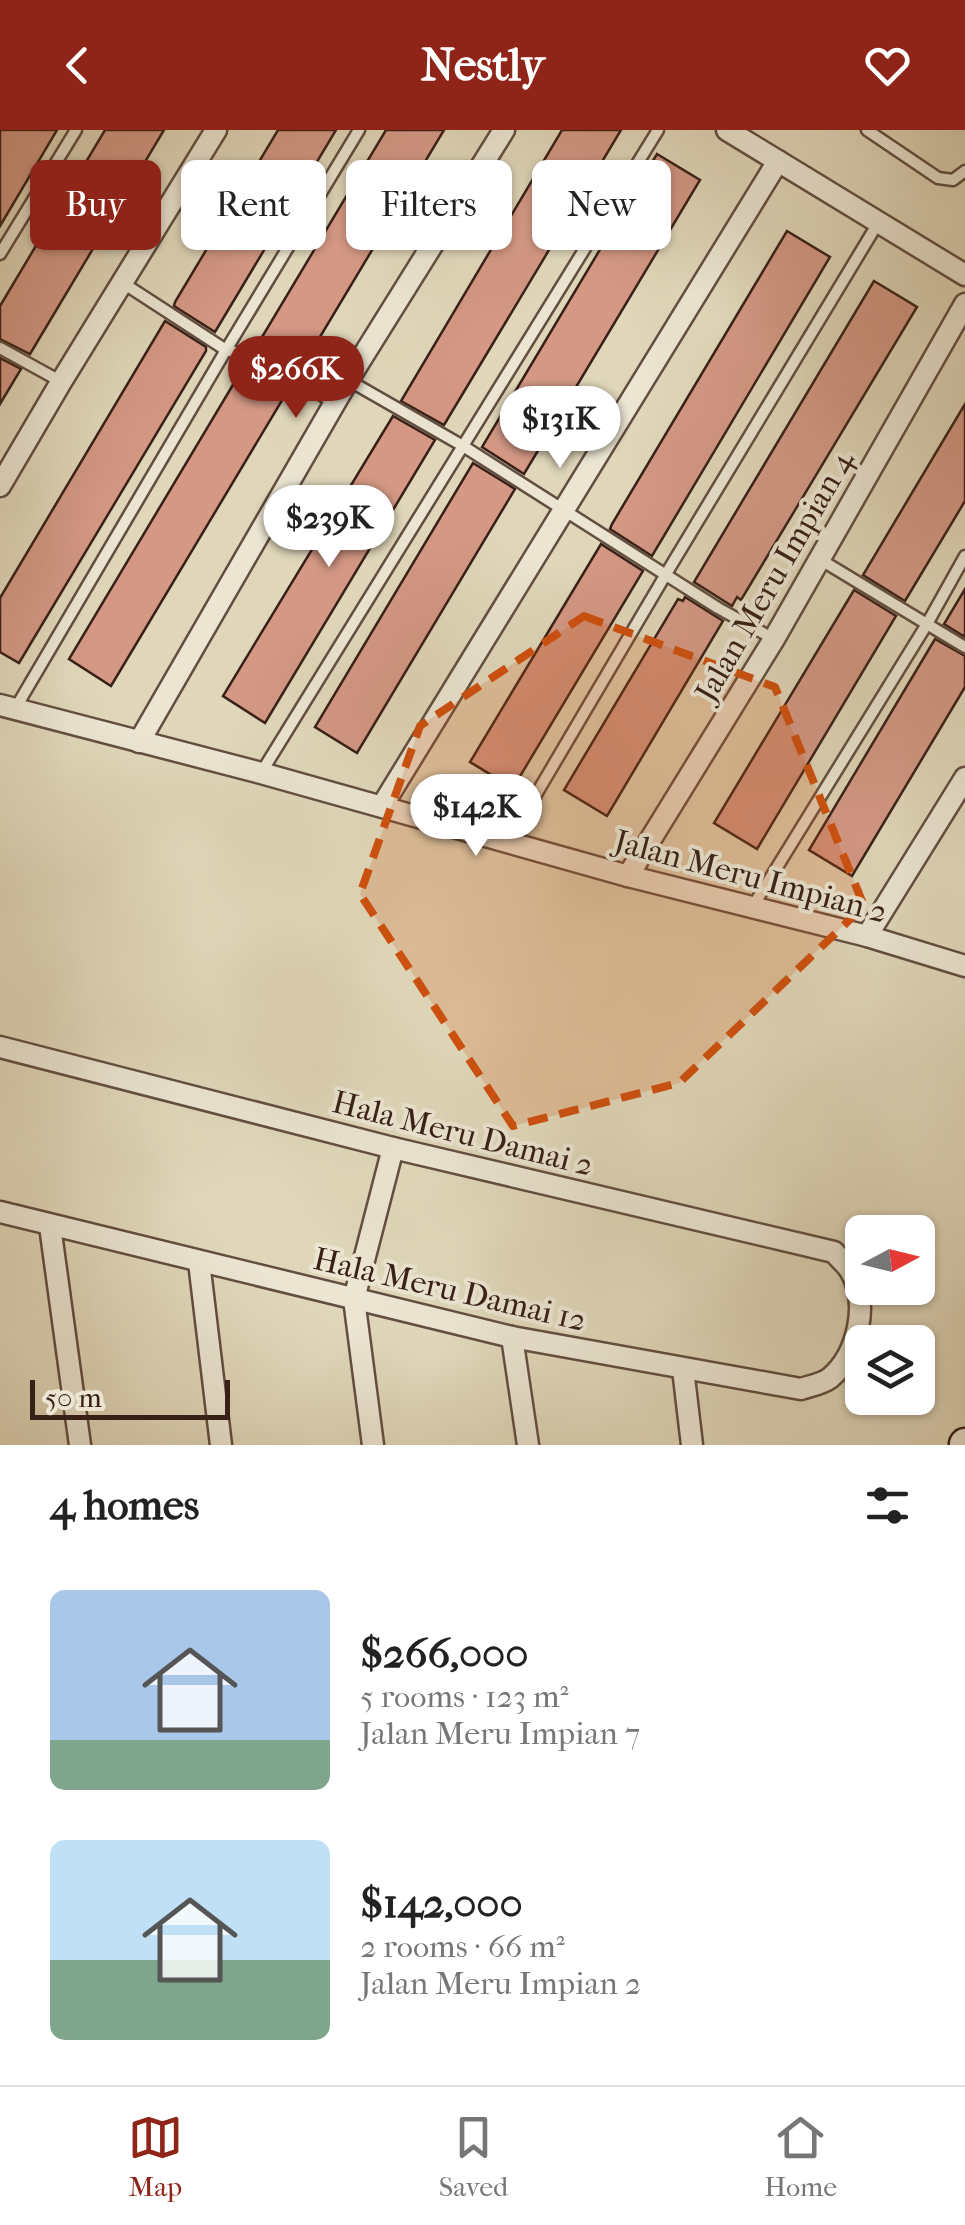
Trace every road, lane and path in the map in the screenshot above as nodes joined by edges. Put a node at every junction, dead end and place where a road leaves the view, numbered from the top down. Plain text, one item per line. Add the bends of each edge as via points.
1 (76, 130) edge
2 (216, 130) edge
3 (359, 130) edge
4 (504, 130) edge
5 (658, 130) edge
6 (727, 130) edge
7 (868, 130) edge
8 (778, 161) junction
9 (965, 171) edge
10 (878, 222) junction
11 (0, 254) edge
12 (965, 274) edge
13 (122, 282) junction
14 (965, 304) edge
15 (0, 348) edge
16 (226, 350) junction
17 (348, 380) junction
18 (61, 382) junction
19 (335, 403) junction
20 (462, 446) junction
21 (0, 486) edge
22 (565, 511) junction
23 (965, 556) edge
24 (820, 560) junction
25 (666, 574) junction
26 (927, 624) junction
27 (774, 640) junction
28 (965, 647) edge
29 (8, 707) edge
30 (140, 742) junction
31 (261, 773) junction
32 (965, 778) edge
33 (382, 806) junction
34 (508, 842) junction
35 (628, 876) junction
36 (752, 908) junction
37 (867, 936) junction
38 (965, 966) edge
39 (0, 1047) edge
40 (393, 1148) junction
41 (0, 1212) edge
42 (50, 1226) junction
43 (199, 1262) junction
44 (354, 1299) junction
45 (859, 1325) edge
46 (512, 1337) junction
47 (845, 1360) edge
48 (683, 1368) junction
49 (80, 1445) edge
50 (221, 1445) edge
51 (373, 1445) edge
52 (528, 1445) edge
53 (692, 1445) edge

1 - 11 lane
2 - 13 street
3 - 16 lane
4 - 17 street
5 - 20 lane
6 - 8 street
7 - 9 lane via 938,178 953,180
8 - 10 street
8 - 22 street
10 - 12 street
10 - 25 lane
13 - 16 lane
13 - 18 street
14 - 24 street, Jalan Meru Impian 4
15 - 18 lane
16 - 19 lane via 254,356
16 - 29 lane
17 - 19 street
17 - 20 lane
18 - 21 street
19 - 30 street
20 - 22 lane
20 - 31 lane
22 - 25 lane
22 - 33 street
23 - 26 lane
24 - 26 lane
24 - 27 street, Jalan Meru Impian 4
25 - 27 lane
25 - 34 lane
26 - 28 lane
26 - 36 lane
27 - 35 street, Jalan Meru Impian 4
29 - 30 street, Jalan Meru Impian 2
30 - 31 street, Jalan Meru Impian 2
31 - 33 street, Jalan Meru Impian 2
32 - 37 street
33 - 34 street, Jalan Meru Impian 2
34 - 35 street, Jalan Meru Impian 2
35 - 36 street, Jalan Meru Impian 2
36 - 37 street, Jalan Meru Impian 2
37 - 38 street, Jalan Meru Impian 2
39 - 40 street, Hala Meru Damai 2
40 - 44 street
40 - 45 street, Hala Meru Damai 2 via 834,1252 851,1271
41 - 42 street, Hala Meru Damai 12
42 - 43 street, Hala Meru Damai 12
42 - 49 street
43 - 44 street, Hala Meru Damai 12
43 - 50 street
44 - 46 street, Hala Meru Damai 12
44 - 51 street
46 - 48 street, Hala Meru Damai 12
46 - 52 street
47 - 48 street, Hala Meru Damai 12 via 827,1381 800,1390
48 - 53 street

